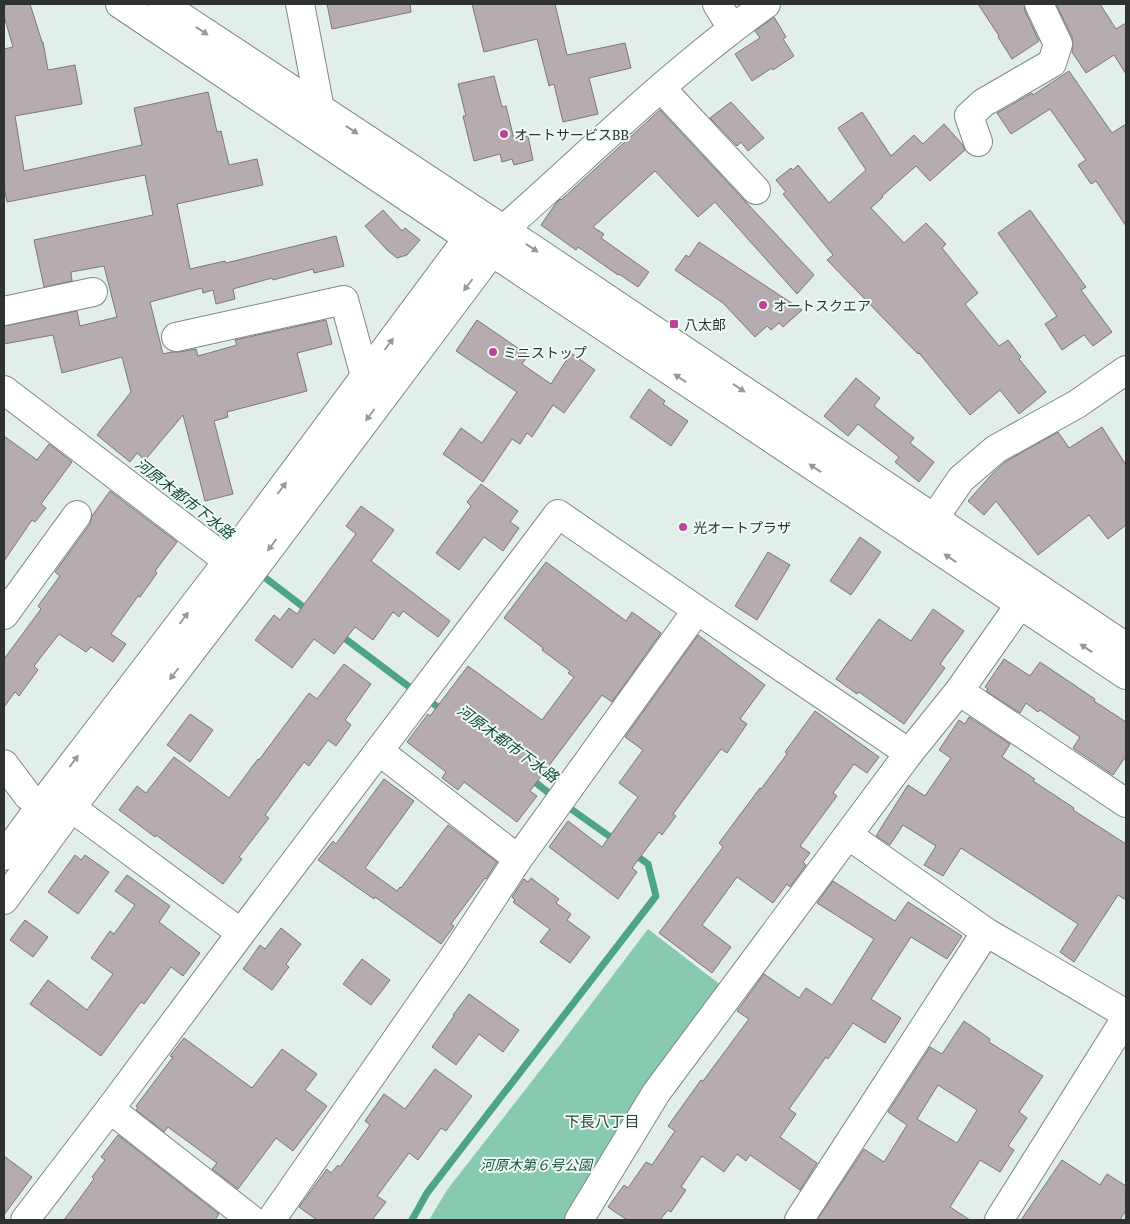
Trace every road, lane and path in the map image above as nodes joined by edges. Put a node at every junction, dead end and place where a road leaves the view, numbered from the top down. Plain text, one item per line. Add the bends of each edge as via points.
1 (120, 4) edge
2 (162, 4) edge
3 (300, 4) edge
4 (717, 4) edge
5 (766, 4) edge
6 (1039, 4) edge
7 (732, 28) junction
8 (661, 88) junction
9 (320, 109) junction
10 (978, 142) dead end
11 (756, 190) dead end
12 (468, 238) junction
13 (498, 241) junction
14 (92, 292) dead end
15 (4, 311) edge
16 (176, 336) dead end
17 (1126, 370) edge
18 (365, 376) junction
19 (6, 397) edge
20 (77, 514) dead end
21 (927, 529) junction
22 (238, 569) junction
23 (1027, 595) junction
24 (697, 610) junction
25 (4, 615) edge
26 (1126, 647) edge
27 (1126, 675) edge
28 (959, 691) junction
29 (380, 751) junction
30 (909, 753) junction
31 (4, 764) edge
32 (55, 802) junction
33 (1126, 803) edge
34 (848, 835) junction
35 (4, 856) edge
36 (518, 859) junction
37 (4, 900) edge
38 (986, 932) junction
39 (240, 933) junction
40 (1126, 1016) edge
41 (110, 1110) junction
42 (25, 1220) edge
43 (252, 1220) edge
44 (271, 1220) edge
45 (578, 1220) edge
46 (799, 1220) edge
47 (999, 1220) edge

1 - 12 street
2 -> 9 street
3 - 9 street
4 - 7 street
5 - 7 street
6 - 10 street via 1058,44 1052,63 983,103 969,116
7 - 8 street
8 - 11 street
8 - 13 street
9 -> 13 street
12 - 13 street
18 -> 12 street
13 - 21 street
13 -> 22 street
14 - 15 street
16 - 18 street via 344,300
17 - 21 street via 1077,404 996,449 962,479
22 -> 18 street
19 - 22 street
20 - 25 street
21 - 23 street
22 - 32 street
23 - 26 street
27 -> 23 street
23 - 28 street
24 - 29 street via 558,514
24 - 30 street
24 - 36 street
28 - 30 street
28 - 33 street
29 - 36 street
29 - 39 street
30 - 34 street
31 - 32 street via 28,796
32 - 35 street
32 - 37 street
32 - 39 street
34 - 38 street
34 - 45 street via 656,1094
36 - 44 street via 451,962
38 - 40 street
38 - 46 street
39 - 41 street
40 - 47 street
41 - 42 street
41 - 43 street

